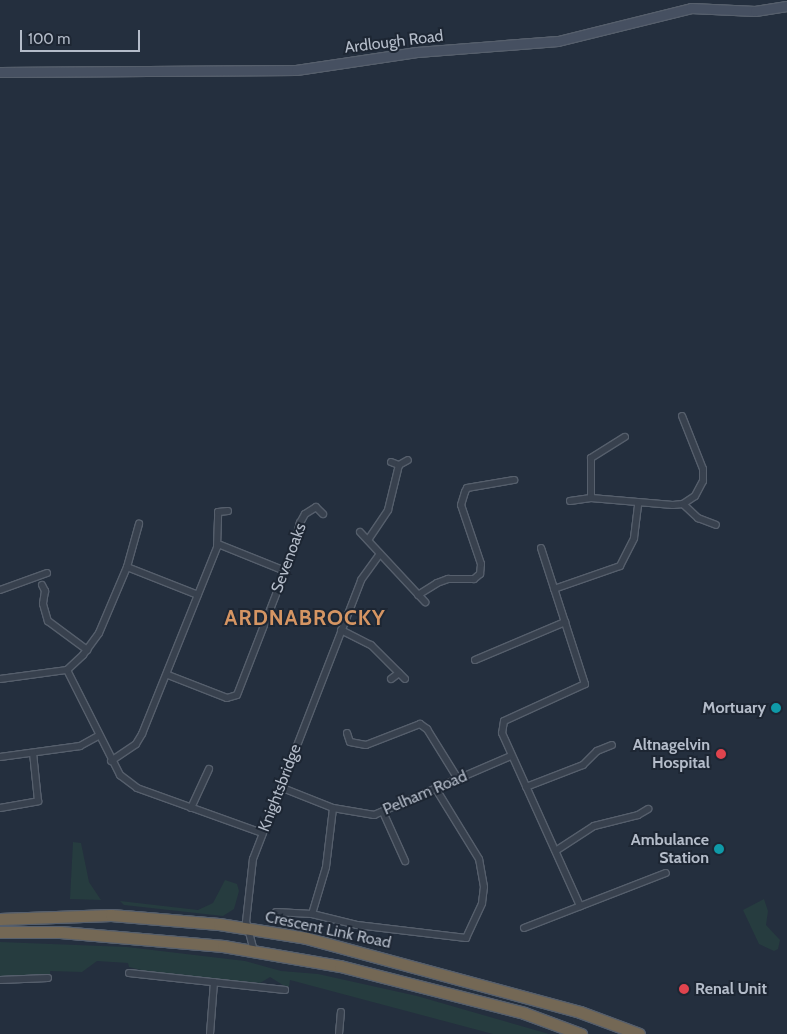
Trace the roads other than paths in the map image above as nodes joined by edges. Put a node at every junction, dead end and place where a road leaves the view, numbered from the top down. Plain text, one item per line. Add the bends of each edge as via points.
1 (787, 6) edge
2 (0, 72) edge
3 (682, 416) dead end
4 (625, 437) dead end
5 (408, 460) dead end
6 (391, 462) dead end
7 (399, 465) junction
8 (514, 480) dead end
9 (591, 498) junction
10 (570, 501) dead end
11 (638, 504) junction
12 (683, 504) junction
13 (228, 511) dead end
14 (323, 514) dead end
15 (139, 524) dead end
16 (716, 525) dead end
17 (360, 532) dead end
18 (368, 540) junction
19 (218, 544) junction
20 (541, 548) dead end
21 (380, 554) junction
22 (127, 567) junction
23 (285, 571) junction
24 (47, 573) dead end
25 (42, 585) dead end
26 (554, 589) junction
27 (0, 590) edge
28 (198, 595) junction
29 (418, 595) junction
30 (425, 602) dead end
31 (565, 622) junction
32 (341, 630) junction
33 (88, 650) junction
34 (475, 660) dead end
35 (67, 670) junction
36 (399, 673) junction
37 (168, 675) junction
38 (0, 679) edge
39 (391, 679) dead end
40 (405, 679) dead end
41 (348, 733) dead end
42 (98, 736) junction
43 (612, 745) dead end
44 (33, 753) junction
45 (511, 756) junction
46 (0, 757) edge
47 (110, 761) junction
48 (209, 769) dead end
49 (458, 779) junction
50 (280, 787) junction
51 (526, 787) junction
52 (436, 789) junction
53 (0, 808) edge
54 (191, 808) junction
55 (333, 808) junction
56 (648, 809) dead end
57 (383, 812) junction
58 (262, 833) junction
59 (557, 850) junction
60 (405, 861) dead end
61 (666, 873) dead end
62 (580, 906) junction
63 (276, 912) dead end
64 (312, 914) junction
65 (0, 919) edge
66 (524, 928) dead end
67 (246, 929) junction
68 (0, 932) edge
69 (254, 951) junction
70 (129, 973) dead end
71 (48, 978) dead end
72 (0, 980) edge
73 (214, 982) junction
74 (284, 990) dead end
75 (341, 1012) dead end
76 (210, 1034) edge
77 (339, 1034) edge
78 (581, 1034) edge
79 (639, 1034) edge

1 - 2 street, Ardlough Road via 755,11 691,8 558,41 417,52 296,70
3 - 12 street via 703,469 703,481 696,496
4 - 9 street via 591,458
5 - 7 street
6 - 7 street
7 - 18 street via 388,510
8 - 29 street via 467,488 465,492 461,505 481,564 480,574 474,579 448,579
9 - 10 street
9 - 11 street
11 - 12 street
11 - 26 street via 634,538 620,566
12 - 16 street via 698,518
13 - 19 street via 218,512
14 - 23 street, Sevenoaks via 316,506 305,514
15 - 22 street
17 - 18 street
18 - 21 street
19 - 23 street
19 - 28 street
20 - 26 street
21 - 29 street
21 - 32 street, Knightsbridge via 364,574
22 - 28 street
22 - 33 street via 99,633
23 - 37 street, Sevenoaks via 238,695 226,698
24 - 27 street
25 - 33 street via 48,621
26 - 31 street
28 - 37 street
29 - 30 street
31 - 34 street
31 - 45 street via 585,684 504,721 502,733
32 - 36 street via 371,645
32 - 50 street, Knightsbridge
33 - 35 street
35 - 38 street
35 - 42 street
36 - 39 street
36 - 40 street
37 - 47 street via 136,744
41 - 49 street via 350,742 366,745 420,724 427,729
42 - 44 street via 80,746
42 - 47 street
43 - 51 street via 597,751 583,765
44 - 46 street
44 - 53 street via 38,801
45 - 49 street, Pelham Road
45 - 51 street
47 - 54 street via 120,776 137,788
48 - 54 street
49 - 52 street, Pelham Road
50 - 55 street, Pelham Road
50 - 58 street, Knightsbridge
51 - 59 street
52 - 57 street, Pelham Road
52 - 64 street via 479,859 484,887 482,903 469,935 461,939 357,925
54 - 58 street
55 - 57 street, Pelham Road via 359,814
55 - 64 street via 326,867
56 - 59 street via 638,815 594,826
57 - 60 street
58 - 67 street, Knightsbridge via 252,863
59 - 62 street
61 - 62 street
62 - 66 street
63 - 64 street
65 - 67 highway, Crescent Link Road via 111,915
67 - 69 street, Knightsbridge
67 - 79 highway, Crescent Link Road via 306,938 385,958 580,1012
68 - 69 highway, Crescent Link Road via 60,932
69 - 78 highway, Crescent Link Road via 340,966 447,992 524,1013
70 - 73 street
71 - 72 street
73 - 74 street
73 - 76 street
75 - 77 street

